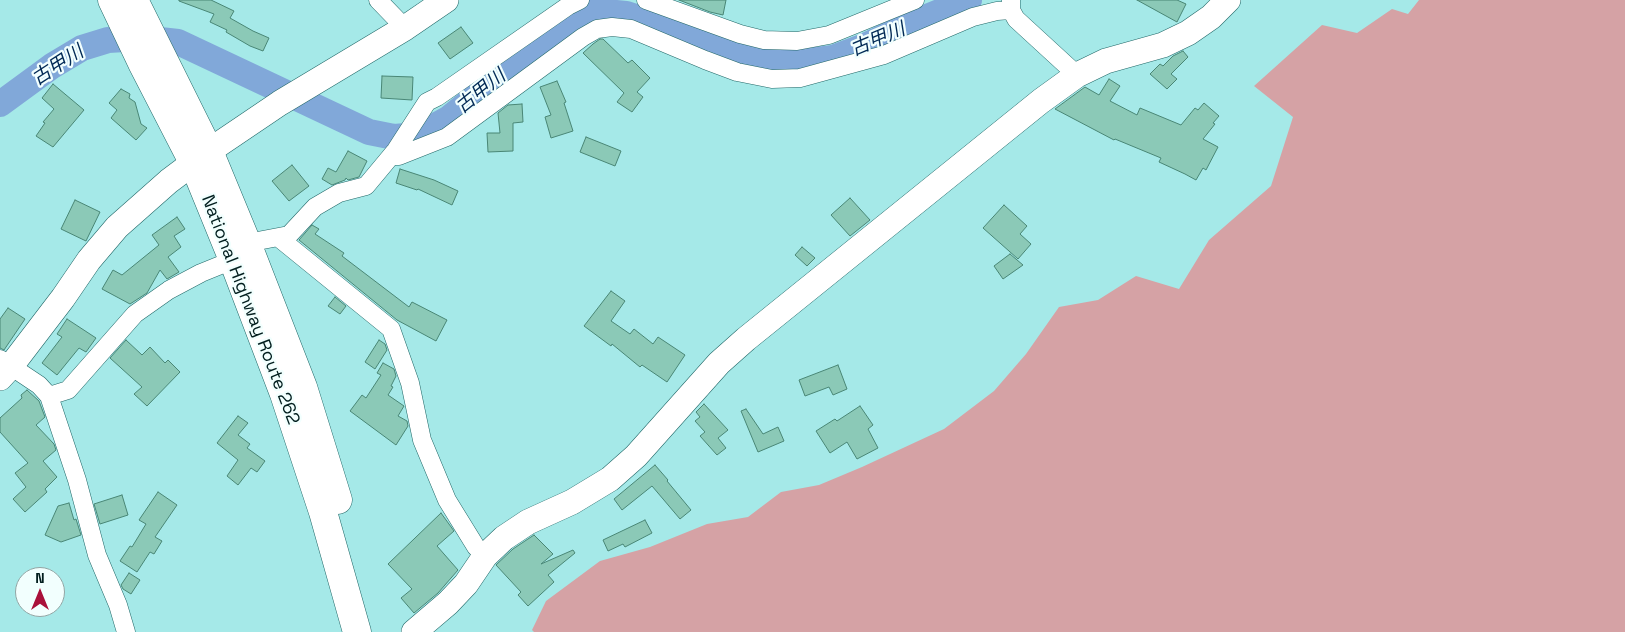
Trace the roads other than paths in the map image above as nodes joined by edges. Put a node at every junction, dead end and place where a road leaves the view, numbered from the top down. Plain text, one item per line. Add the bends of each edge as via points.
1 (112, 0) edge
2 (134, 0) edge
3 (378, 0) edge
4 (446, 0) edge
5 (580, 0) edge
6 (646, 0) edge
7 (915, 0) edge
8 (1228, 0) edge
9 (1011, 5) edge
10 (135, 26) junction
11 (405, 28) junction
12 (1076, 75) junction
13 (394, 153) junction
14 (201, 156) junction
15 (279, 238) junction
16 (240, 252) junction
17 (4, 368) edge
18 (49, 396) junction
19 (485, 556) junction
20 (126, 632) edge
21 (357, 632) edge
22 (376, 632) edge
23 (414, 632) edge

1 - 10 highway, National Highway Route 262
2 - 10 highway, National Highway Route 262
3 - 11 street
4 - 11 street
5 - 13 street via 427,102
6 - 7 street via 740,34 764,40 797,41 829,35
8 - 12 street via 1188,33 1163,45 1106,61
9 - 12 street via 1016,19
9 - 13 street via 973,17 884,55 800,78 772,79 737,72 630,30 597,29 447,137 399,156
10 - 14 highway, National Highway Route 262
11 - 14 street via 280,103
12 - 19 street via 746,339 719,364 636,456 610,479 572,502 528,522
13 - 15 street via 366,186 339,193 315,207 289,236
14 - 16 highway, National Highway Route 262
14 - 17 street via 117,227
15 - 16 street
15 - 19 street via 392,329 410,383 422,440 447,500
16 - 18 street via 169,290 136,314 68,390
16 - 21 highway, National Highway Route 262 via 323,512
16 - 22 highway, National Highway Route 262 via 303,387
17 - 18 street via 39,385
18 - 20 street via 98,555
19 - 23 street via 466,584

